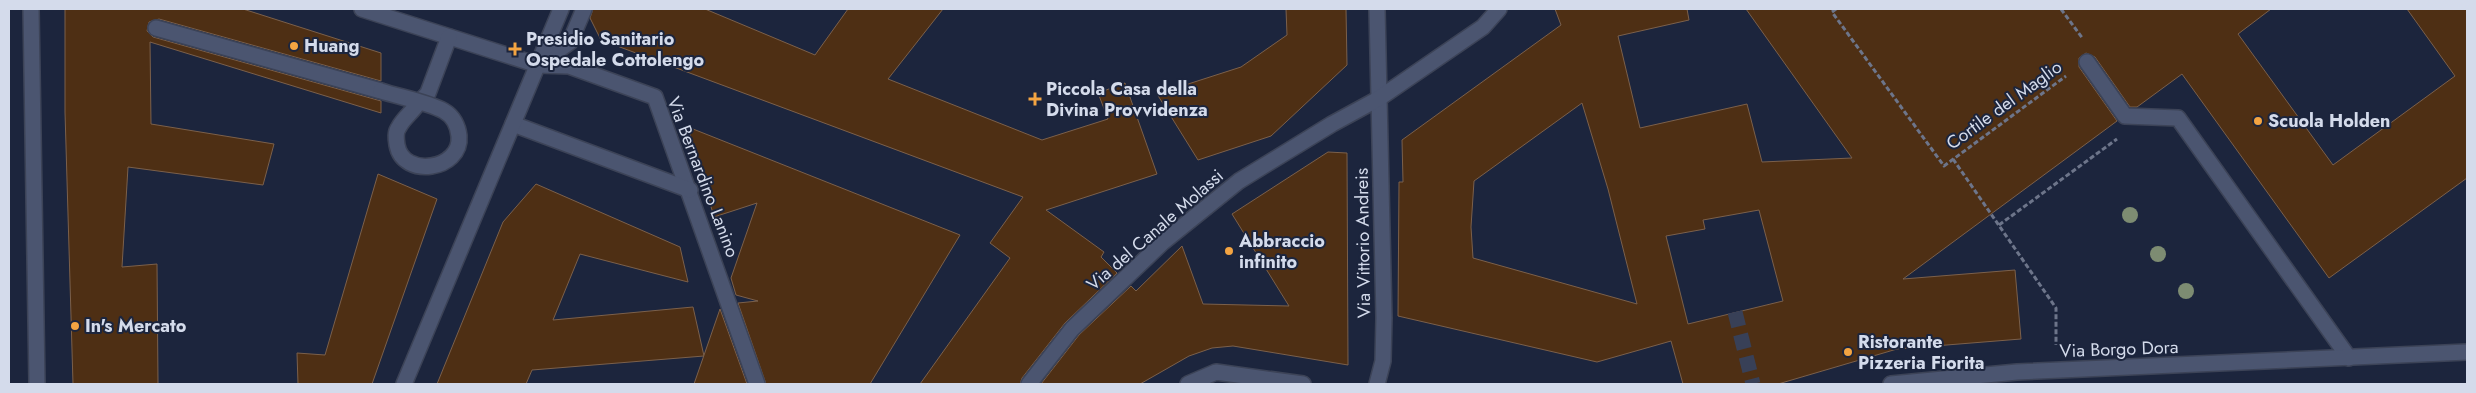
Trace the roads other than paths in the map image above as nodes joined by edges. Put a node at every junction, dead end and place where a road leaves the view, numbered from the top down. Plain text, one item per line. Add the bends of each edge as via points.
1 (31, 9) edge
2 (362, 9) edge
3 (561, 9) edge
4 (584, 9) edge
5 (1377, 9) edge
6 (1498, 9) edge
7 (156, 28) dead end
8 (449, 37) junction
9 (2087, 62) road end
10 (538, 65) junction
11 (1378, 99) junction
12 (513, 124) junction
13 (690, 190) junction
14 (2467, 352) edge
15 (2349, 358) junction
16 (37, 384) edge
17 (404, 384) edge
18 (757, 384) edge
19 (1029, 384) edge
20 (1188, 384) edge
21 (1303, 384) edge
22 (1377, 384) edge
23 (1891, 384) edge

1 - 16 street
2 - 8 street
3 - 10 street
4 - 10 street via 570,42
5 - 11 street, Via Vittorio Andreis
6 - 11 street via 1483,27
7 - 8 street, bridge via 381,91 444,110 459,130 460,144 450,159 435,167 422,167 409,163 398,154 398,127 416,106 428,93
8 - 10 street
9 - 15 street via 2125,116 2178,118
10 - 12 street
10 - 13 street, Via Bernardino Lanino via 569,66 656,97
11 - 19 street, Via del Canale Molassi via 1239,181 1170,237 1072,329
11 - 22 street, Via Vittorio Andreis via 1384,318 1383,361
12 - 13 street
12 - 17 street
13 - 18 street, Via Bernardino Lanino
14 - 15 street, Via Borgo Dora
15 - 23 street, Via Borgo Dora via 2056,371
20 - 21 street via 1216,372

